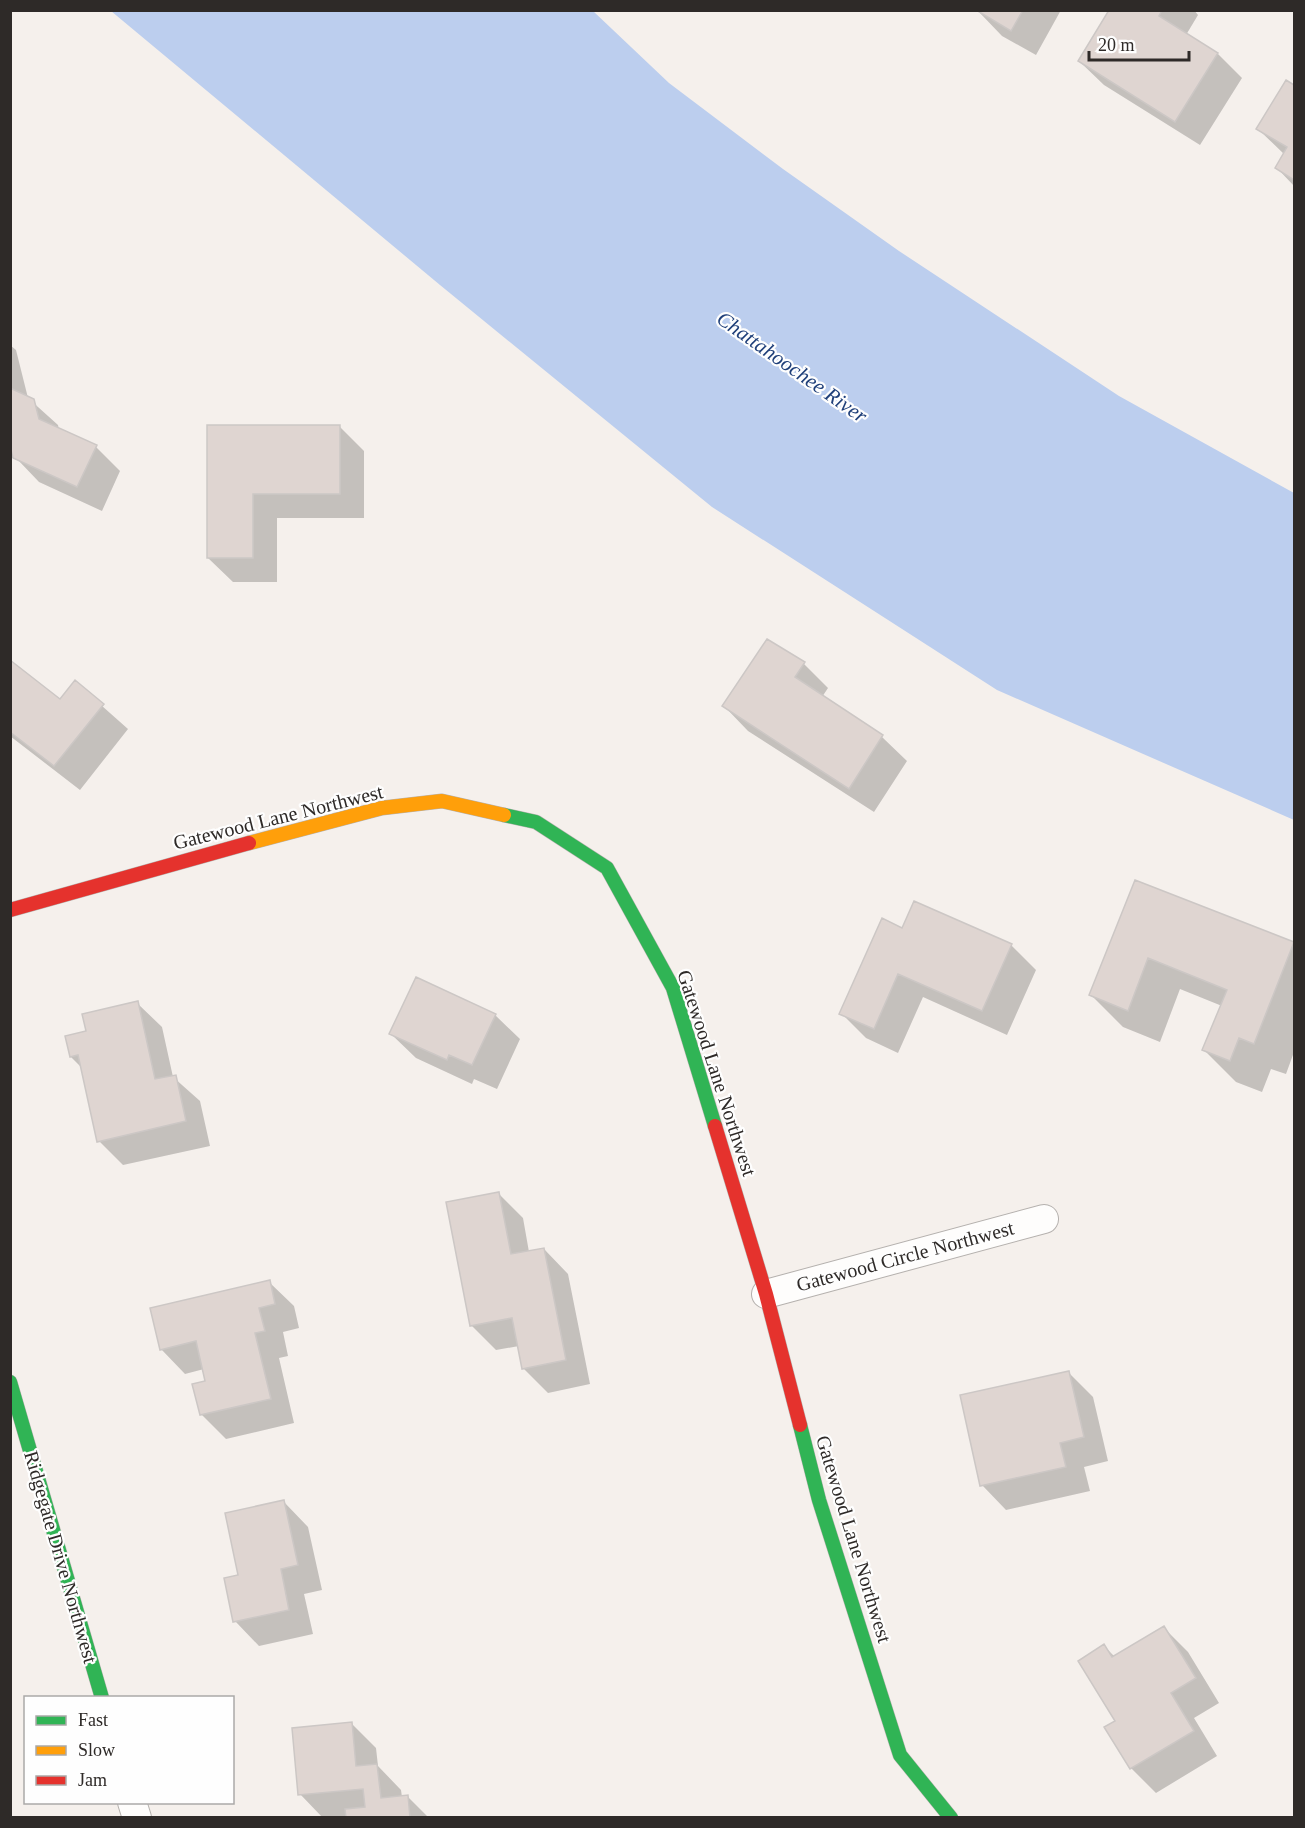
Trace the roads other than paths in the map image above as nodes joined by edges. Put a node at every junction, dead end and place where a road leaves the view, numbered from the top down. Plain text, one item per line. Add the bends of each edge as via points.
1 (10, 910) edge
2 (1044, 1219) dead end
3 (766, 1294) junction
4 (10, 1382) edge
5 (101, 1696) edge
6 (951, 1818) edge

1 - 3 street, Gatewood Lane Northwest via 382,808 442,801 536,822 607,868 673,988
2 - 3 street, Gatewood Circle Northwest
3 - 6 street, Gatewood Lane Northwest via 819,1500 900,1755
4 - 5 street, Ridgegate Drive Northwest

